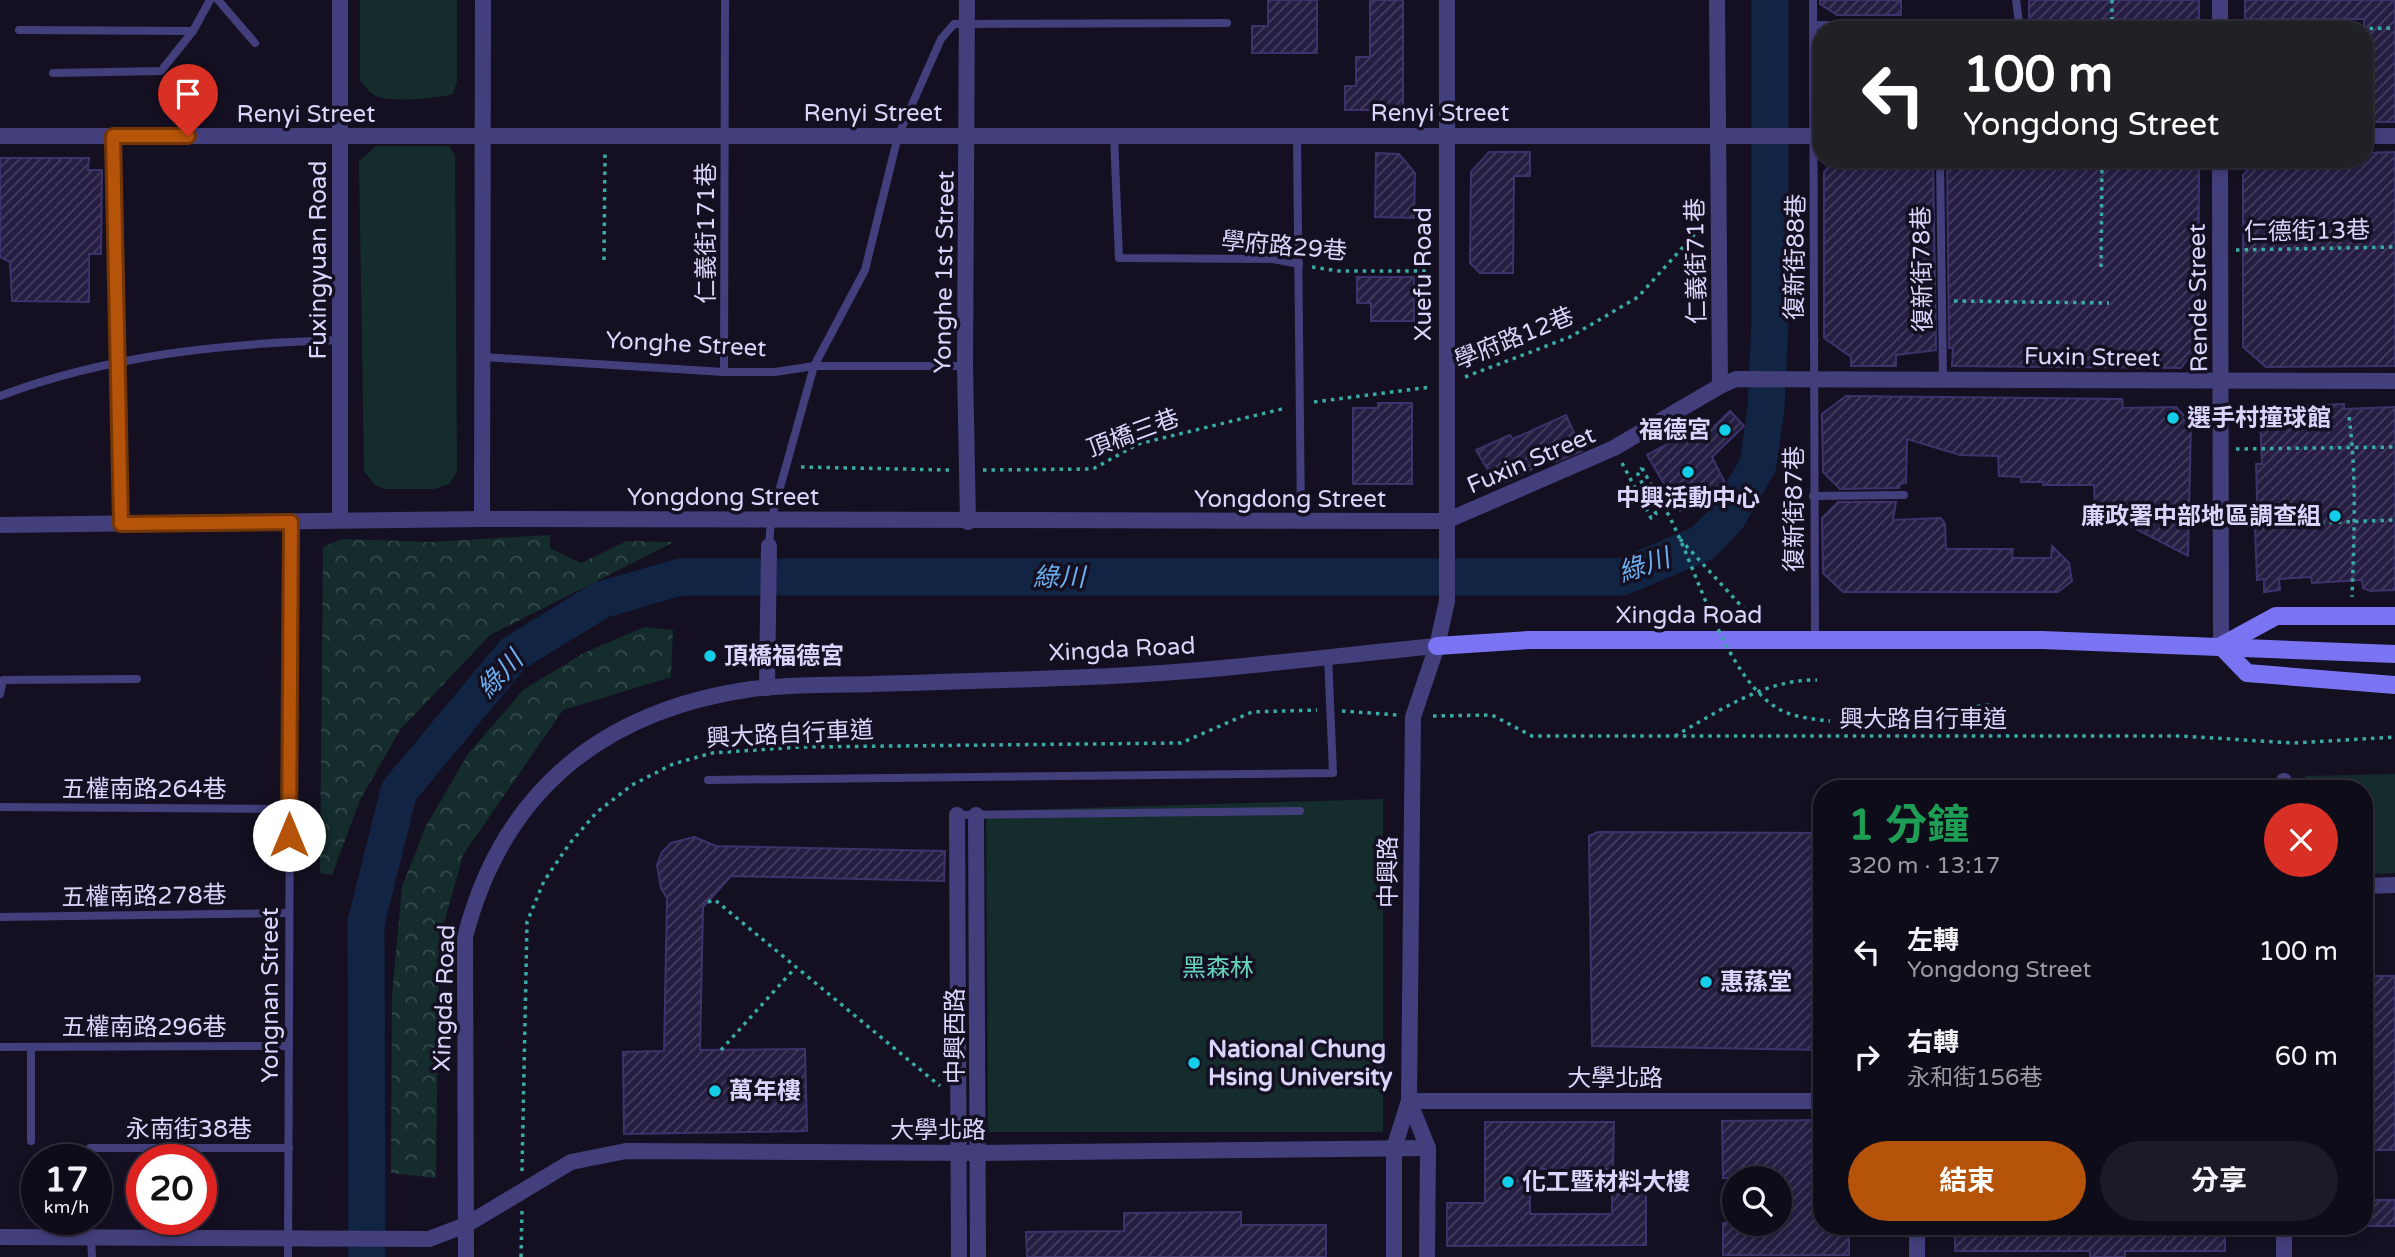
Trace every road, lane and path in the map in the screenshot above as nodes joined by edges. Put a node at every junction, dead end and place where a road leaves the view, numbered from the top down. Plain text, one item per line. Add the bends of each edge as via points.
1 (210, 0) edge
2 (218, 0) edge
3 (340, 0) edge
4 (483, 0) edge
5 (725, 0) edge
6 (967, 0) edge
7 (1447, 0) edge
8 (1717, 0) edge
9 (1813, 0) edge
10 (2016, 0) edge
11 (2112, 0) edge
12 (2220, 0) edge
13 (2019, 21) edge
14 (2112, 21) edge
15 (2220, 21) edge
16 (968, 23) junction
17 (1227, 23) dead end
18 (1813, 25) edge
19 (2373, 28) edge
20 (2395, 28) edge
21 (19, 30) dead end
22 (193, 31) junction
23 (255, 43) dead end
24 (54, 73) dead end
25 (0, 136) edge
26 (113, 136) junction
27 (340, 136) junction
28 (483, 136) junction
29 (606, 136) junction
30 (726, 136) junction
31 (898, 136) junction
32 (968, 136) junction
33 (1114, 136) junction
34 (1297, 136) junction
35 (1446, 136) junction
36 (1813, 136) edge
37 (2373, 136) edge
38 (2395, 136) edge
39 (1718, 137) junction
40 (1818, 168) edge
41 (1940, 168) edge
42 (2102, 168) edge
43 (2220, 168) edge
44 (1717, 209) junction
45 (2395, 247) edge
46 (2220, 251) junction
47 (604, 260) dead end
48 (1299, 264) junction
49 (2101, 267) dead end
50 (1446, 271) junction
51 (1942, 301) junction
52 (2109, 303) dead end
53 (341, 340) junction
54 (483, 357) junction
55 (119, 362) junction
56 (814, 366) junction
57 (965, 366) junction
58 (724, 372) junction
59 (1813, 378) junction
60 (1942, 378) junction
61 (2221, 381) junction
62 (2395, 381) edge
63 (1446, 384) junction
64 (1720, 386) junction
65 (0, 397) edge
66 (1300, 404) junction
67 (2349, 417) dead end
68 (2395, 447) edge
69 (1615, 449) junction
70 (2221, 449) junction
71 (2353, 449) junction
72 (786, 467) junction
73 (968, 471) junction
74 (1904, 495) dead end
75 (1813, 496) junction
76 (482, 519) junction
77 (340, 520) junction
78 (771, 520) junction
79 (2395, 520) edge
80 (291, 522) junction
81 (968, 522) junction
82 (1301, 522) junction
83 (1446, 522) junction
84 (2355, 522) junction
85 (121, 524) junction
86 (0, 525) edge
87 (2220, 527) junction
88 (1680, 540) junction
89 (769, 546) joint
90 (1744, 609) dead end
91 (2353, 615) junction
92 (2395, 615) edge
93 (1815, 639) junction
94 (1437, 646) junction
95 (2221, 646) junction
96 (2395, 654) edge
97 (1328, 656) junction
98 (137, 679) dead end
99 (1817, 680) dead end
100 (2395, 685) edge
101 (767, 688) junction
102 (0, 694) edge
103 (1993, 704) dead end
104 (1331, 710) junction
105 (1377, 714) dead end
106 (1457, 716) dead end
107 (1893, 720) dead end
108 (1830, 721) dead end
109 (1675, 736) junction
110 (2395, 737) edge
111 (708, 780) dead end
112 (0, 807) edge
113 (289, 809) junction
114 (1300, 811) dead end
115 (957, 815) joint
116 (976, 815) junction
117 (2395, 885) edge
118 (2373, 886) edge
119 (708, 902) dead end
120 (289, 913) junction
121 (0, 917) edge
122 (795, 968) junction
123 (31, 1046) junction
124 (289, 1046) junction
125 (0, 1047) edge
126 (721, 1050) dead end
127 (958, 1100) junction
128 (1409, 1101) junction
129 (1813, 1101) edge
130 (31, 1141) dead end
131 (112, 1148) edge
132 (289, 1148) junction
133 (1428, 1148) junction
134 (1394, 1149) junction
135 (959, 1153) junction
136 (978, 1153) junction
137 (522, 1191) junction
138 (466, 1226) junction
139 (1917, 1235) edge
140 (2284, 1235) edge
141 (0, 1237) edge
142 (91, 1237) junction
143 (288, 1237) junction
144 (92, 1257) edge
145 (288, 1257) edge
146 (466, 1257) edge
147 (521, 1257) edge
148 (959, 1257) edge
149 (978, 1257) edge
150 (1394, 1257) edge
151 (1427, 1257) edge
152 (1917, 1257) edge
153 (2284, 1257) edge

1 - 22 lane
2 - 23 lane
3 - 27 street, Fuxingyuan Road
4 - 28 street
5 - 30 lane, 仁義街171巷
6 - 16 street
7 - 35 street, Xuefu Road
8 - 39 street, 仁義街71巷
9 - 18 lane, 復新街88巷
10 - 13 lane
11 - 14 path
12 - 15 street
16 - 17 lane
16 - 31 lane via 954,24 941,39
16 - 32 street, Yonghe 1st Street
19 - 20 path
21 - 22 lane
22 - 24 lane via 161,71
25 - 26 street, Renyi Street
26 - 27 street, Renyi Street
26 - 55 lane
27 - 28 street, Renyi Street
27 - 53 street, Fuxingyuan Road
28 - 29 street, Renyi Street
28 - 54 street
29 - 30 street, Renyi Street
29 - 47 path
30 - 31 street, Renyi Street
30 - 58 lane, 仁義街171巷
31 - 32 street, Renyi Street
31 - 56 lane via 865,270
32 - 33 street, Renyi Street
32 - 57 street, Yonghe 1st Street
33 - 34 street, Renyi Street
33 - 48 lane, 學府路29巷 via 1119,258 1273,259
34 - 35 street, Renyi Street
34 - 48 lane
35 - 39 street, Renyi Street
35 - 50 street, Xuefu Road
36 - 39 street, Renyi Street
37 - 38 street
39 - 44 street, 仁義街71巷
40 - 59 lane, 復新街88巷
41 - 51 lane, 復新街78巷
42 - 49 path
43 - 46 street, Rende Street
44 - 63 path, 學府路12巷 via 1638,297 1570,337
44 - 64 street, 仁義街71巷
45 - 46 path, 仁德街13巷
46 - 61 street, Rende Street
48 - 50 path, 學府路29巷 via 1339,271
48 - 66 lane
50 - 63 street, Xuefu Road
51 - 52 path
51 - 60 lane, 復新街78巷
53 - 55 lane via 255,342
53 - 77 street, Fuxingyuan Road
54 - 58 lane, Yonghe Street
54 - 76 street
55 - 65 lane
55 - 85 lane
56 - 57 lane, Yonghe Street
56 - 58 lane, Yonghe Street
56 - 72 lane
57 - 73 street, Yonghe 1st Street
59 - 60 street, Fuxin Street
59 - 64 street, Fuxin Street via 1744,379
59 - 75 lane, 復新街87巷
60 - 61 street, Fuxin Street
61 - 62 street, Fuxin Street
61 - 70 street, Rende Street
63 - 66 path, 頂橋三巷
63 - 83 street, Xuefu Road
64 - 69 street, Fuxin Street
66 - 73 path, 頂橋三巷 via 1138,444 1093,470
66 - 82 lane
67 - 71 path
68 - 71 path
69 - 83 street, Fuxin Street
69 - 88 path, bridge via 1651,518 1656,514 1637,472 1642,468
70 - 71 path
70 - 87 street, Rende Street
71 - 84 path
72 - 73 path, 頂橋三巷
72 - 78 lane
73 - 81 street, Yonghe 1st Street
74 - 75 lane
75 - 93 lane, 復新街87巷
76 - 77 street, Yongdong Street
76 - 78 street, Yongdong Street
77 - 80 street, Yongdong Street
78 - 81 street, Yongdong Street
78 - 89 lane
79 - 84 path
80 - 85 street, Yongdong Street
80 - 113 lane, Yongnan Street
81 - 82 street, Yongdong Street
82 - 83 street, Yongdong Street
83 - 94 street, Xuefu Road via 1447,601
84 - 87 path
84 - 91 path
85 - 86 street, Yongdong Street
87 - 95 street, Rende Street
88 - 90 path
88 - 108 path, bridge via 1749,684 1775,707
89 - 101 street
91 - 92 street, Xingda Road
91 - 95 street, Xingda Road via 2277,616
93 - 94 street, Xingda Road via 1529,640
93 - 95 street, Xingda Road
94 - 97 street, Xingda Road
94 - 128 street, 中興路 via 1413,717
95 - 96 street, Xingda Road
95 - 100 street via 2248,673
97 - 101 street, Xingda Road via 1091,677
97 - 104 lane
98 - 102 lane via 3,680
99 - 109 path via 1772,686
101 - 138 street, Xingda Road via 671,706 615,730 544,786 494,857 465,937
103 - 107 path
104 - 105 path, 興大路自行車道
104 - 111 lane via 1333,773
104 - 137 path, 興大路自行車道 via 1252,712 1181,743 800,747 712,753 673,764 632,785 597,812 570,843 544,881 527,922
106 - 109 path, 興大路自行車道 via 1492,715 1532,736
109 - 110 path, 興大路自行車道 via 2181,736 2293,743
112 - 113 lane, 五權南路264巷
113 - 120 lane, Yongnan Street
114 - 116 lane
115 - 116 lane
115 - 127 street, 中興西路
116 - 136 street, 中興西路
117 - 118 street
119 - 122 path via 715,900
120 - 121 lane, 五權南路278巷
120 - 124 lane, Yongnan Street
122 - 126 path
122 - 127 path
123 - 124 lane, 五權南路296巷
123 - 125 lane, 五權南路296巷
123 - 130 lane
124 - 132 lane, Yongnan Street
127 - 135 street, 中興西路
128 - 129 street, 大學北路
128 - 133 street, 中興路
128 - 134 street, 中興路
131 - 132 lane, 永南街38巷
132 - 143 lane, Yongnan Street
133 - 134 street, 大學北路
133 - 151 street, 中興路
134 - 136 street, 大學北路
134 - 150 street, 中興路
135 - 136 street, 大學北路
135 - 137 street, 大學北路 via 626,1151 571,1162
135 - 148 street, 中興西路
136 - 149 street, 中興西路
137 - 138 street, 大學北路
137 - 147 path, 興大路自行車道
138 - 143 street, 大學北路 via 429,1239
138 - 146 street, Xingda Road
139 - 152 street
140 - 153 street
141 - 142 street, 大學北路
142 - 143 street, 大學北路
142 - 144 lane
143 - 145 lane, Yongnan Street

